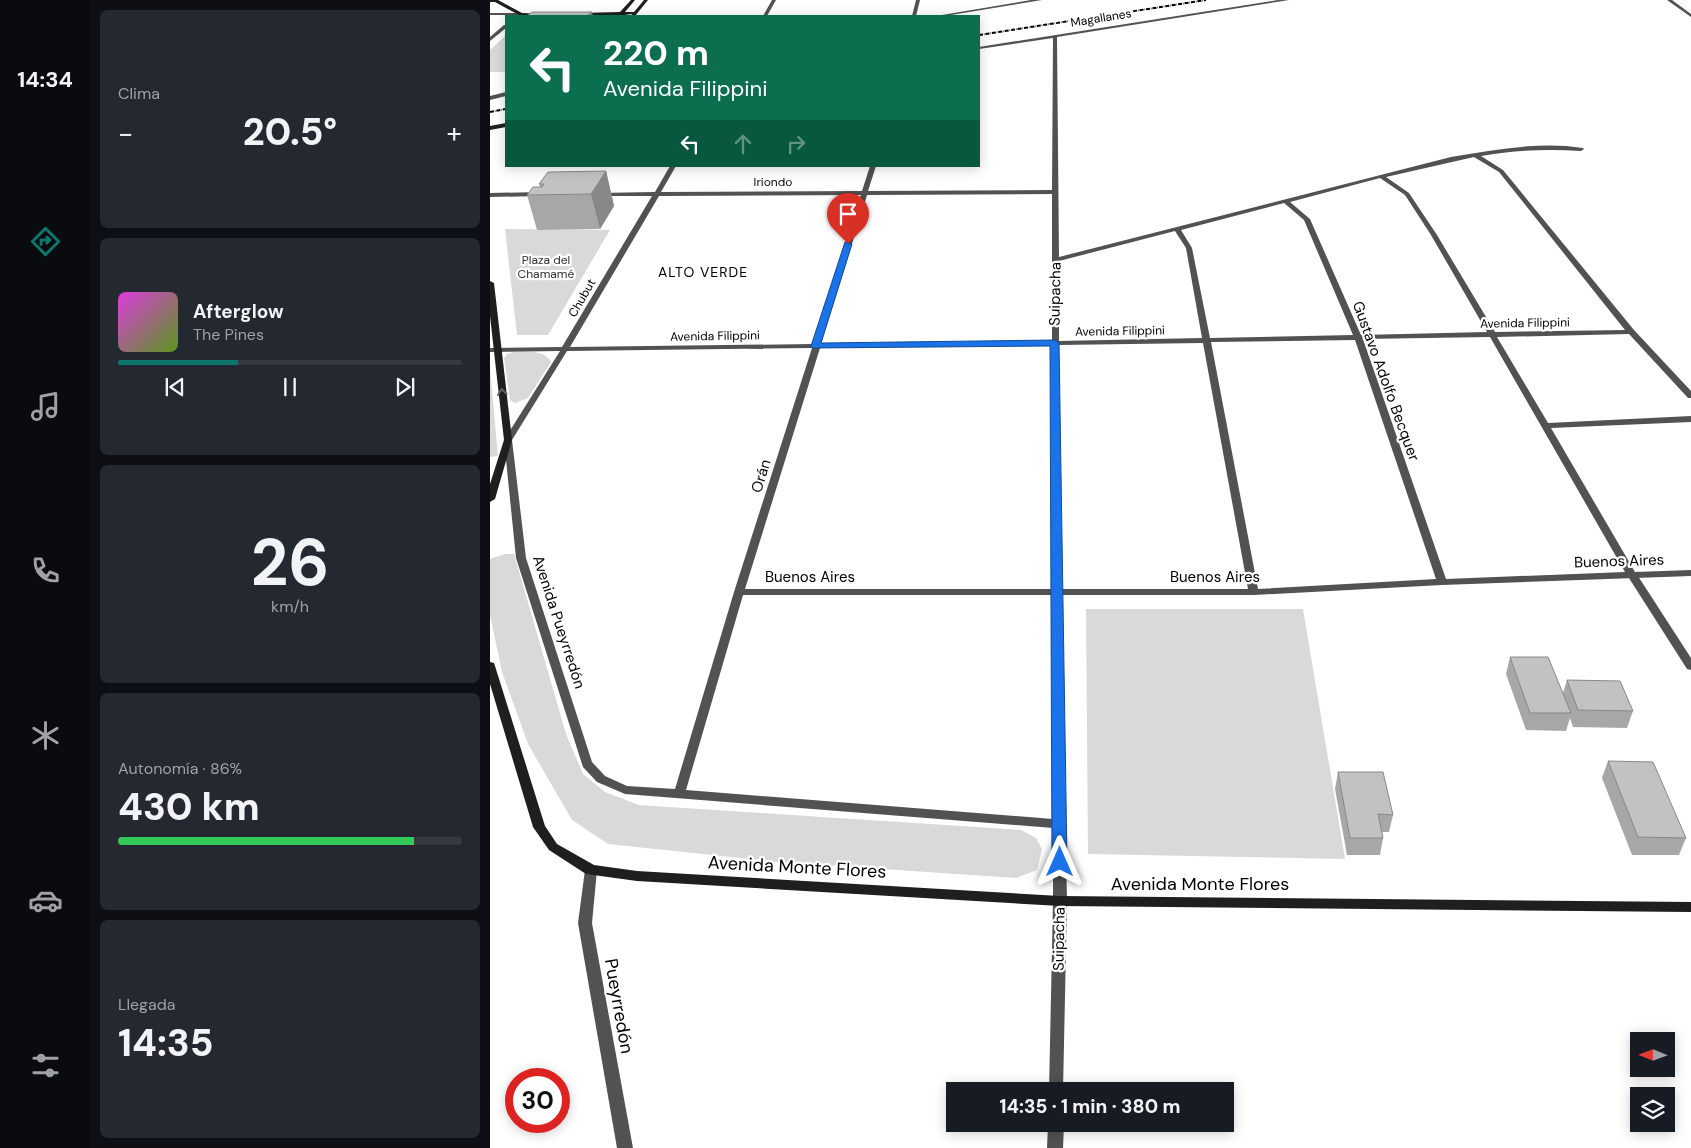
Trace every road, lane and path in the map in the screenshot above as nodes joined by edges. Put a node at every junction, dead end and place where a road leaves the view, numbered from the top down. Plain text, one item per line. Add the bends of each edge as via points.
1 (633, 0) edge
2 (646, 0) edge
3 (774, 0) edge
4 (918, 0) edge
5 (1040, 0) edge
6 (1287, 0) edge
7 (1669, 0) edge
8 (493, 1) edge
9 (490, 14) edge
10 (548, 14) edge
11 (575, 14) edge
12 (519, 15) edge
13 (620, 15) edge
14 (634, 15) edge
15 (766, 15) edge
16 (914, 15) edge
17 (944, 15) edge
18 (1691, 16) edge
19 (505, 27) edge
20 (1054, 37) junction
21 (490, 40) edge
22 (980, 48) edge
23 (505, 92) edge
24 (505, 92) edge
25 (490, 93) edge
26 (490, 98) edge
27 (505, 125) edge
28 (490, 128) edge
29 (1581, 149) dead end
30 (1477, 156) junction
31 (672, 167) edge
32 (873, 167) edge
33 (1381, 176) junction
34 (1055, 192) junction
35 (864, 193) junction
36 (547, 194) edge
37 (586, 194) edge
38 (656, 194) junction
39 (490, 195) edge
40 (1285, 201) junction
41 (1177, 229) junction
42 (1056, 260) junction
43 (490, 283) edge
44 (1630, 332) junction
45 (1490, 335) junction
46 (1358, 337) junction
47 (1206, 340) junction
48 (1055, 343) junction
49 (816, 346) junction
50 (565, 349) junction
51 (494, 350) edge
52 (1691, 396) edge
53 (1691, 419) edge
54 (1544, 426) junction
55 (508, 440) junction
56 (490, 499) edge
57 (1691, 573) edge
58 (1632, 575) junction
59 (1442, 582) junction
60 (739, 592) junction
61 (1056, 592) junction
62 (1254, 592) junction
63 (490, 666) edge
64 (1691, 666) edge
65 (679, 795) junction
66 (1059, 824) junction
67 (591, 870) junction
68 (1060, 901) junction
69 (1691, 907) edge
70 (1056, 1082) edge
71 (1056, 1132) edge
72 (625, 1148) edge
73 (1055, 1148) edge

1 - 13 street
2 - 14 street
3 - 15 street
4 - 16 street
5 - 17 street
6 - 20 street, Magallanes
7 - 18 street
8 - 12 street
9 - 12 street
10 - 12 street
11 - 13 street
13 - 14 street
19 - 21 street
20 - 22 street, Magallanes
20 - 34 street, Suipacha
23 - 25 street
24 - 26 street
27 - 28 street
29 - 30 street via 1524,148
30 - 33 street via 1431,163
30 - 44 street via 1501,172
31 - 38 street, Chubut
32 - 35 street, Orán
33 - 40 street
33 - 45 street via 1407,194
34 - 35 street, Iriondo
34 - 42 street, Suipacha
35 - 38 street, Iriondo
35 - 49 street, Orán
36 - 39 street
37 - 38 street, Iriondo
38 - 50 street, Chubut
40 - 41 street
40 - 46 street, Gustavo Adolfo Becquer via 1307,219
41 - 42 street
41 - 47 street via 1189,248
42 - 48 street, Suipacha
43 - 51 street, Avenida Pueyrredón
44 - 45 street, Avenida Filippini
44 - 52 street
45 - 46 street, Avenida Filippini
45 - 54 street
46 - 47 street, Avenida Filippini
46 - 59 street, Gustavo Adolfo Becquer
47 - 48 street, Avenida Filippini
47 - 62 street
48 - 49 street, Avenida Filippini
48 - 61 street, Suipacha
49 - 50 street, Avenida Filippini
49 - 60 street, Orán
50 - 51 street, Avenida Filippini
50 - 55 street, Chubut
55 -> 51 street, Avenida Pueyrredón
53 - 54 street
54 - 58 street
55 - 56 street, Avenida Pueyrredón
55 - 65 street, Avenida Pueyrredón via 521,558 587,764 602,779 625,790
57 - 58 street, Buenos Aires
58 - 59 street, Buenos Aires
58 - 64 street
59 - 62 street, Buenos Aires
60 - 61 street, Buenos Aires
60 - 65 street, Orán
61 - 62 street, Buenos Aires
61 - 66 street, Suipacha
63 - 67 street via 539,826 553,847
65 - 66 street
66 - 68 street, Suipacha
67 - 68 street, Avenida Monte Flores via 637,876
67 - 72 street, Pueyrredón via 585,923
68 - 69 street, Avenida Monte Flores
68 - 70 street, Suipacha
71 - 73 street

